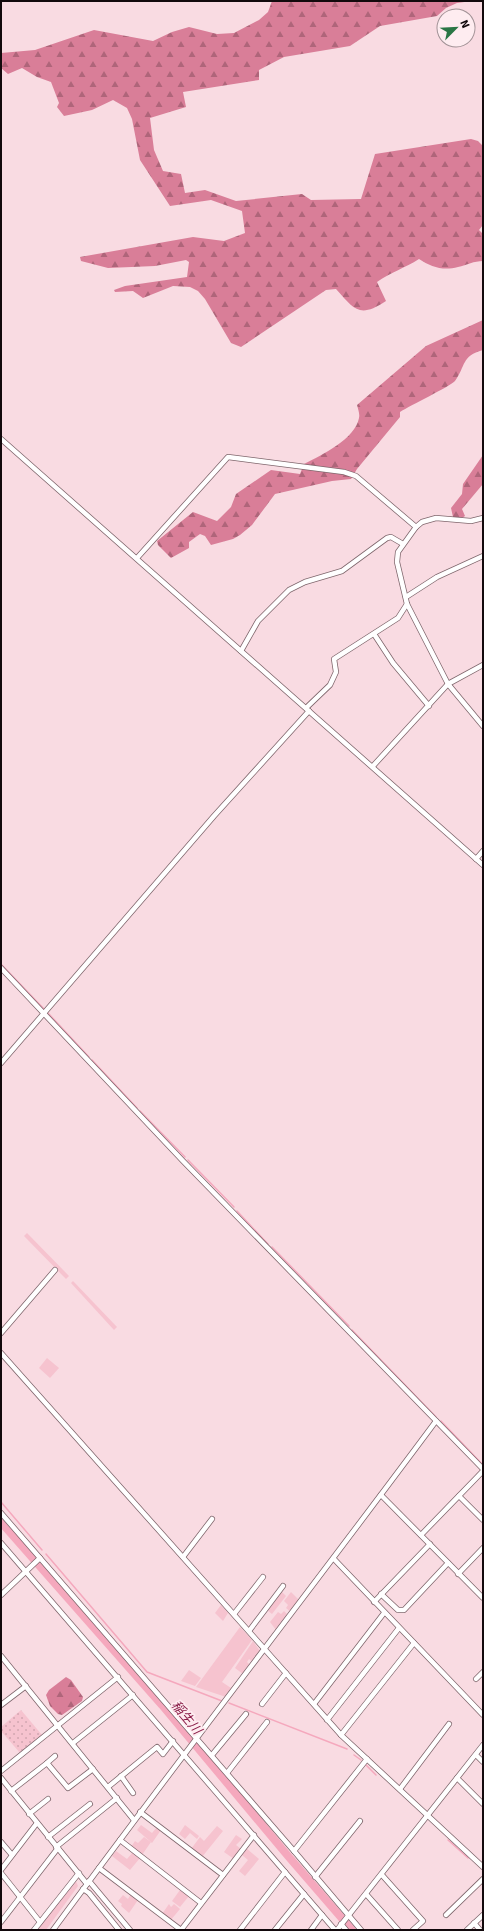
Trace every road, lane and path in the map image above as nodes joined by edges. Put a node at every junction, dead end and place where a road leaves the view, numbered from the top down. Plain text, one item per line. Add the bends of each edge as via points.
1 (1, 439) edge
2 (483, 518) edge
3 (416, 527) junction
4 (403, 544) junction
5 (483, 556) edge
6 (137, 558) junction
7 (406, 597) junction
8 (407, 604) junction
9 (374, 634) junction
10 (241, 651) junction
11 (483, 665) edge
12 (448, 684) junction
13 (429, 706) junction
14 (307, 710) junction
15 (483, 726) edge
16 (373, 766) junction
17 (483, 851) edge
18 (476, 859) junction
19 (483, 865) edge
20 (1, 968) edge
21 (44, 1013) junction
22 (1, 1063) edge
23 (55, 1270) dead end
24 (1, 1333) edge
25 (1, 1353) edge
26 (436, 1421) junction
27 (483, 1470) edge
28 (381, 1495) junction
29 (459, 1496) junction
30 (1, 1513) edge
31 (212, 1519) dead end
32 (483, 1520) edge
33 (421, 1535) junction
34 (430, 1544) junction
35 (2, 1547) edge
36 (483, 1548) edge
37 (183, 1557) junction
38 (39, 1559) junction
39 (334, 1559) junction
40 (448, 1564) junction
41 (26, 1571) junction
42 (458, 1574) junction
43 (263, 1577) dead end
44 (283, 1586) dead end
45 (382, 1594) junction
46 (1, 1595) edge
47 (483, 1598) edge
48 (374, 1602) junction
49 (384, 1613) junction
50 (234, 1614) junction
51 (399, 1628) junction
52 (248, 1631) junction
53 (414, 1644) junction
54 (265, 1649) junction
55 (2, 1658) edge
56 (483, 1672) edge
57 (286, 1673) junction
58 (118, 1677) junction
59 (476, 1679) dead end
60 (26, 1686) junction
61 (133, 1695) junction
62 (262, 1704) dead end
63 (314, 1704) junction
64 (1, 1706) edge
65 (246, 1714) dead end
66 (483, 1715) edge
67 (327, 1720) junction
68 (267, 1722) dead end
69 (449, 1724) dead end
70 (58, 1725) junction
71 (341, 1735) junction
72 (196, 1739) junction
73 (173, 1741) junction
74 (73, 1743) junction
75 (483, 1745) edge
76 (184, 1754) junction
77 (476, 1755) junction
78 (55, 1756) dead end
79 (212, 1756) junction
80 (367, 1759) junction
81 (483, 1762) edge
82 (47, 1763) junction
83 (93, 1769) junction
84 (1, 1771) edge
85 (227, 1773) junction
86 (121, 1776) junction
87 (1, 1778) edge
88 (457, 1778) junction
89 (108, 1787) junction
90 (400, 1789) junction
91 (11, 1791) junction
92 (134, 1793) dead end
93 (117, 1798) junction
94 (48, 1799) dead end
95 (90, 1804) dead end
96 (483, 1804) edge
97 (140, 1812) junction
98 (29, 1814) junction
99 (428, 1816) junction
100 (134, 1820) junction
101 (360, 1821) dead end
102 (37, 1823) junction
103 (254, 1835) junction
104 (48, 1836) junction
105 (120, 1840) junction
106 (1, 1842) edge
107 (57, 1847) junction
108 (294, 1851) junction
109 (12, 1855) junction
110 (483, 1867) edge
111 (99, 1868) junction
112 (1, 1872) edge
113 (285, 1872) junction
114 (78, 1873) junction
115 (223, 1875) junction
116 (382, 1875) junction
117 (315, 1877) junction
118 (483, 1879) edge
119 (88, 1882) junction
120 (83, 1890) junction
121 (304, 1894) junction
122 (366, 1894) junction
123 (20, 1897) junction
124 (201, 1903) junction
125 (322, 1915) junction
126 (446, 1915) dead end
127 (347, 1916) junction
128 (483, 1916) edge
129 (1, 1922) edge
130 (40, 1922) junction
131 (474, 1923) junction
132 (342, 1924) junction
133 (34, 1930) edge
134 (53, 1930) edge
135 (119, 1930) edge
136 (130, 1930) edge
137 (181, 1930) edge
138 (240, 1930) edge
139 (275, 1930) edge
140 (311, 1930) edge
141 (336, 1930) edge
142 (346, 1930) edge
143 (361, 1930) edge
144 (398, 1930) edge
145 (414, 1930) edge
146 (467, 1930) edge
147 (480, 1930) edge

1 - 6 street
2 - 3 street via 471,521 436,518 422,522
3 - 4 street
3 - 6 street via 356,476 344,472 228,457
4 - 7 street via 398,552 397,562
4 - 10 street via 391,537 387,538 342,571 305,582 289,590 258,621
5 - 7 street via 437,577
6 - 10 street
7 - 8 street
8 - 9 street via 398,618
8 - 12 street
9 - 13 street via 393,663
9 - 14 street via 334,659 336,672 330,685
10 - 14 street
11 - 12 street
12 - 13 street
12 - 15 street
13 - 16 street
14 - 16 street
14 - 21 street
16 - 18 street
17 - 18 street
18 - 19 street
20 - 21 street
21 - 22 street
21 - 26 street via 183,1161
23 - 24 street
25 - 37 street
26 - 27 street
26 - 28 street
27 - 29 street
28 - 33 street
28 - 39 street
29 - 32 street
29 - 33 street
30 - 38 street
31 - 37 street
33 - 34 street
34 - 40 street
34 - 45 street
35 - 41 street
36 - 42 street
37 - 50 street
38 - 41 street
38 - 72 street
39 - 48 street
39 - 54 street
40 - 42 street
40 - 45 street via 404,1610 398,1610
41 - 46 street
41 - 58 street
42 - 47 street
43 - 50 street
44 - 52 street
45 - 48 street
48 - 49 street
49 - 51 street
49 - 63 street
50 - 52 street
51 - 53 street
51 - 67 street
52 - 54 street
53 - 66 street
53 - 71 street
54 - 57 street
54 - 72 street
55 - 60 street
56 - 59 street
57 - 62 street
57 - 63 street
58 - 61 street
58 - 70 street
60 - 64 street
60 - 70 street
61 - 73 street
61 - 74 street
63 - 67 street
65 - 79 street
67 - 71 street
68 - 85 street
69 - 90 street
70 - 74 street
70 - 84 street
71 - 80 street
72 - 76 street
72 - 79 street
73 - 76 street
73 - 86 street via 163,1754 157,1747
74 - 83 street
75 - 77 street
76 - 97 street
76 - 103 street
77 - 81 street
77 - 88 street
78 - 82 street
79 - 85 street
80 - 90 street
80 - 108 street
82 - 83 street via 68,1788
82 - 91 street
83 - 89 street
85 - 108 street
86 - 89 street
86 - 92 street
87 - 91 street
88 - 96 street
88 - 99 street
89 - 93 street
90 - 99 street
91 - 98 street
93 - 100 street
93 - 107 street
94 - 98 street
95 - 104 street
97 - 100 street
97 - 115 street
98 - 102 street
99 - 110 street
99 - 116 street
100 - 105 street
101 - 117 street
102 - 104 street
102 - 109 street
103 - 113 street
103 - 115 street
104 - 107 street
105 - 111 street
105 - 124 street
106 - 109 street
107 - 114 street
107 - 123 street
108 - 117 street
109 - 112 street
111 - 119 street
111 - 137 street
112 - 123 street
113 - 121 street
113 - 138 street
114 - 119 street
114 - 130 street
115 - 124 street
116 - 122 street
116 - 145 street via 423,1921
117 - 127 street
118 - 126 street
119 - 120 street
119 - 136 street
120 - 134 street
120 - 135 street via 89,1893
121 - 125 street
121 - 139 street
122 - 127 street
122 - 144 street
123 - 129 street
123 - 130 street
124 - 137 street
125 - 140 street
125 - 141 street
127 - 132 street
127 - 143 street
128 - 131 street
130 - 133 street
131 - 146 street
131 - 147 street
132 - 141 street
132 - 142 street

